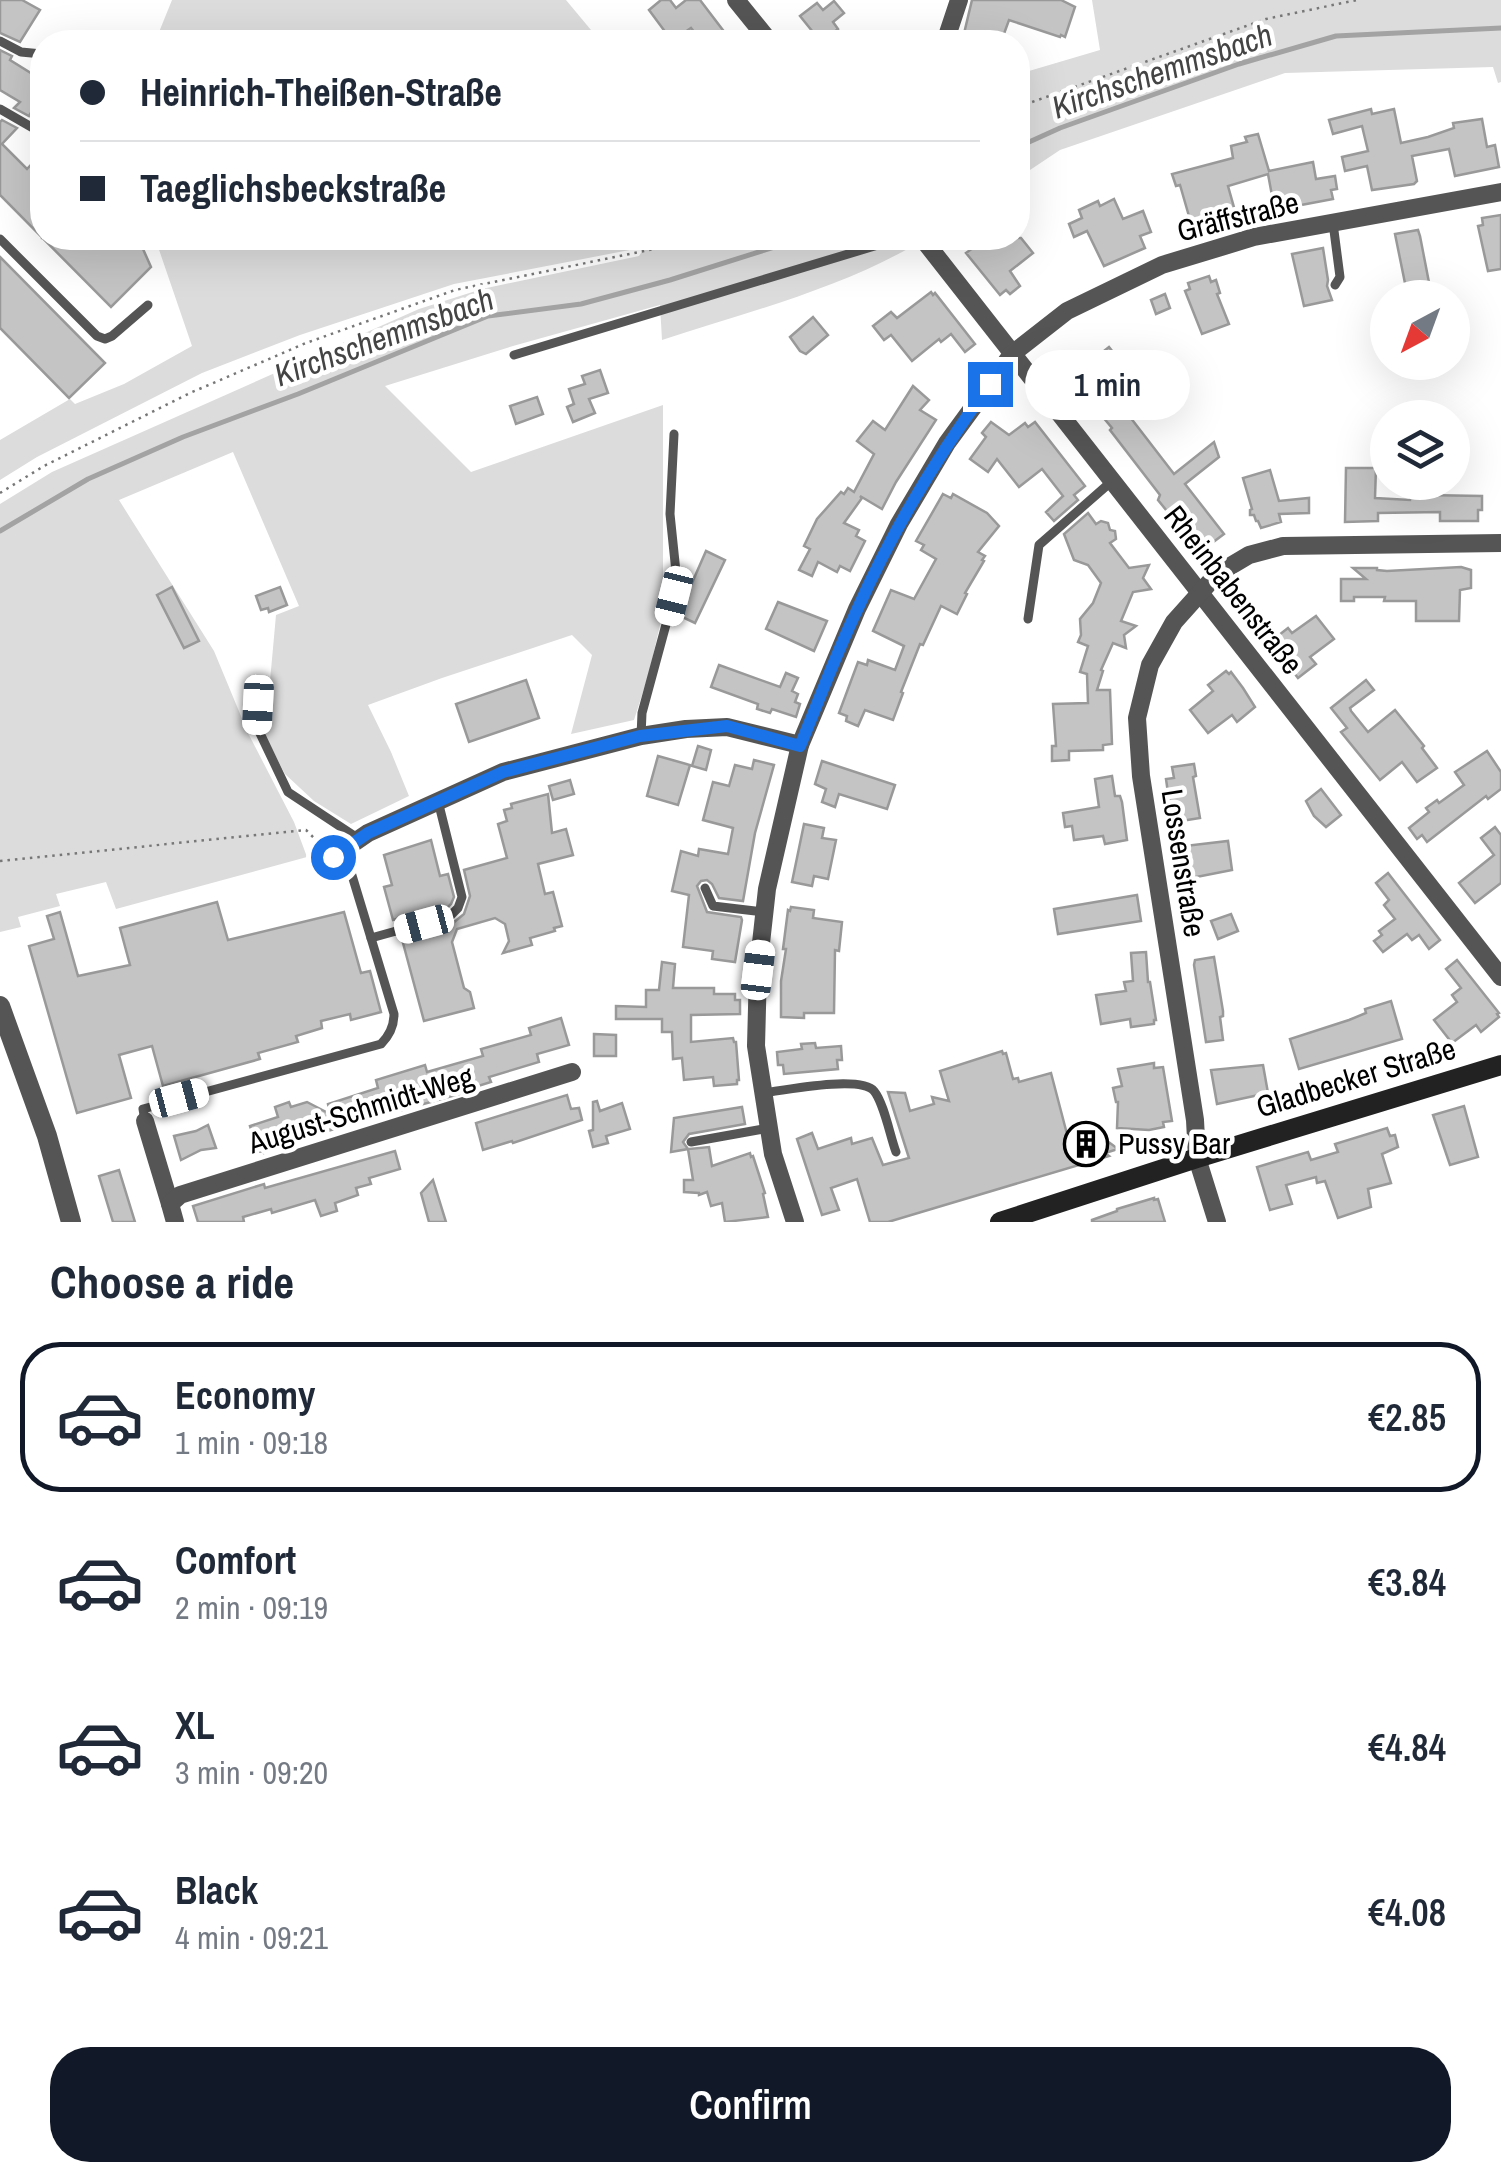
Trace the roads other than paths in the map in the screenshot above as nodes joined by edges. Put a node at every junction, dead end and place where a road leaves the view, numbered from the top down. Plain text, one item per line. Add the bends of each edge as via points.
1 (736, 0) edge
2 (959, 0) edge
3 (760, 30) edge
4 (949, 30) edge
5 (0, 41) edge
6 (30, 54) edge
7 (0, 109) edge
8 (30, 126) edge
9 (1501, 192) edge
10 (1333, 223) junction
11 (0, 239) edge
12 (861, 250) edge
13 (931, 250) edge
14 (1335, 286) dead end
15 (148, 305) dead end
16 (1012, 354) junction
17 (514, 355) dead end
18 (674, 434) dead end
19 (1112, 481) junction
20 (1501, 544) edge
21 (1200, 593) junction
22 (1028, 619) dead end
23 (259, 683) dead end
24 (640, 736) junction
25 (800, 746) junction
26 (438, 802) junction
27 (345, 848) junction
28 (705, 888) dead end
29 (764, 912) junction
30 (370, 938) junction
31 (1501, 977) edge
32 (0, 1006) edge
33 (10, 1056) edge
34 (1501, 1065) edge
35 (572, 1072) dead end
36 (764, 1093) junction
37 (146, 1121) joint
38 (769, 1128) junction
39 (690, 1142) dead end
40 (896, 1152) dead end
41 (1197, 1158) junction
42 (173, 1213) edge
43 (71, 1222) edge
44 (795, 1222) edge
45 (1000, 1222) edge
46 (1217, 1222) edge

1 - 3 street
2 - 4 street
5 - 6 lane
7 - 8 lane
9 - 10 street, Gräffstraße
10 - 14 lane via 1340,277
10 - 16 street, Gräffstraße via 1254,237 1162,265 1066,312
11 - 15 lane via 97,336 112,336
12 - 17 lane
13 - 16 street, Rheinbabenstraße
16 - 19 street, Rheinbabenstraße
16 - 25 street, Gräffstraße via 947,442 899,524
18 - 24 lane via 674,596
19 - 21 street, Rheinbabenstraße
19 - 22 lane via 1039,546
20 - 21 street, Lossenstraße via 1284,546 1250,555
21 - 31 street, Rheinbabenstraße
21 - 41 street, Lossenstraße via 1150,665 1137,718
23 - 27 lane via 257,727 288,792
24 - 25 street via 727,726
24 - 26 street via 503,772
25 - 29 street, Gräffstraße
26 - 27 street
26 - 30 lane via 460,904 450,916
27 - 30 lane
28 - 29 lane via 712,906
29 - 36 street, Gräffstraße via 756,1046
30 - 37 lane via 394,1014 381,1044 142,1108
32 - 33 street
33 - 43 street via 47,1136
34 - 41 main road, Gladbecker Straße
35 - 42 street, August-Schmidt-Weg via 180,1195
36 - 38 street, Gräffstraße
36 - 40 lane via 868,1086 876,1092
37 - 42 street, August-Schmidt-Weg
38 - 39 lane
38 - 44 street, Gräffstraße
41 - 45 main road, Gladbecker Straße
41 - 46 street, Lossenstraße

